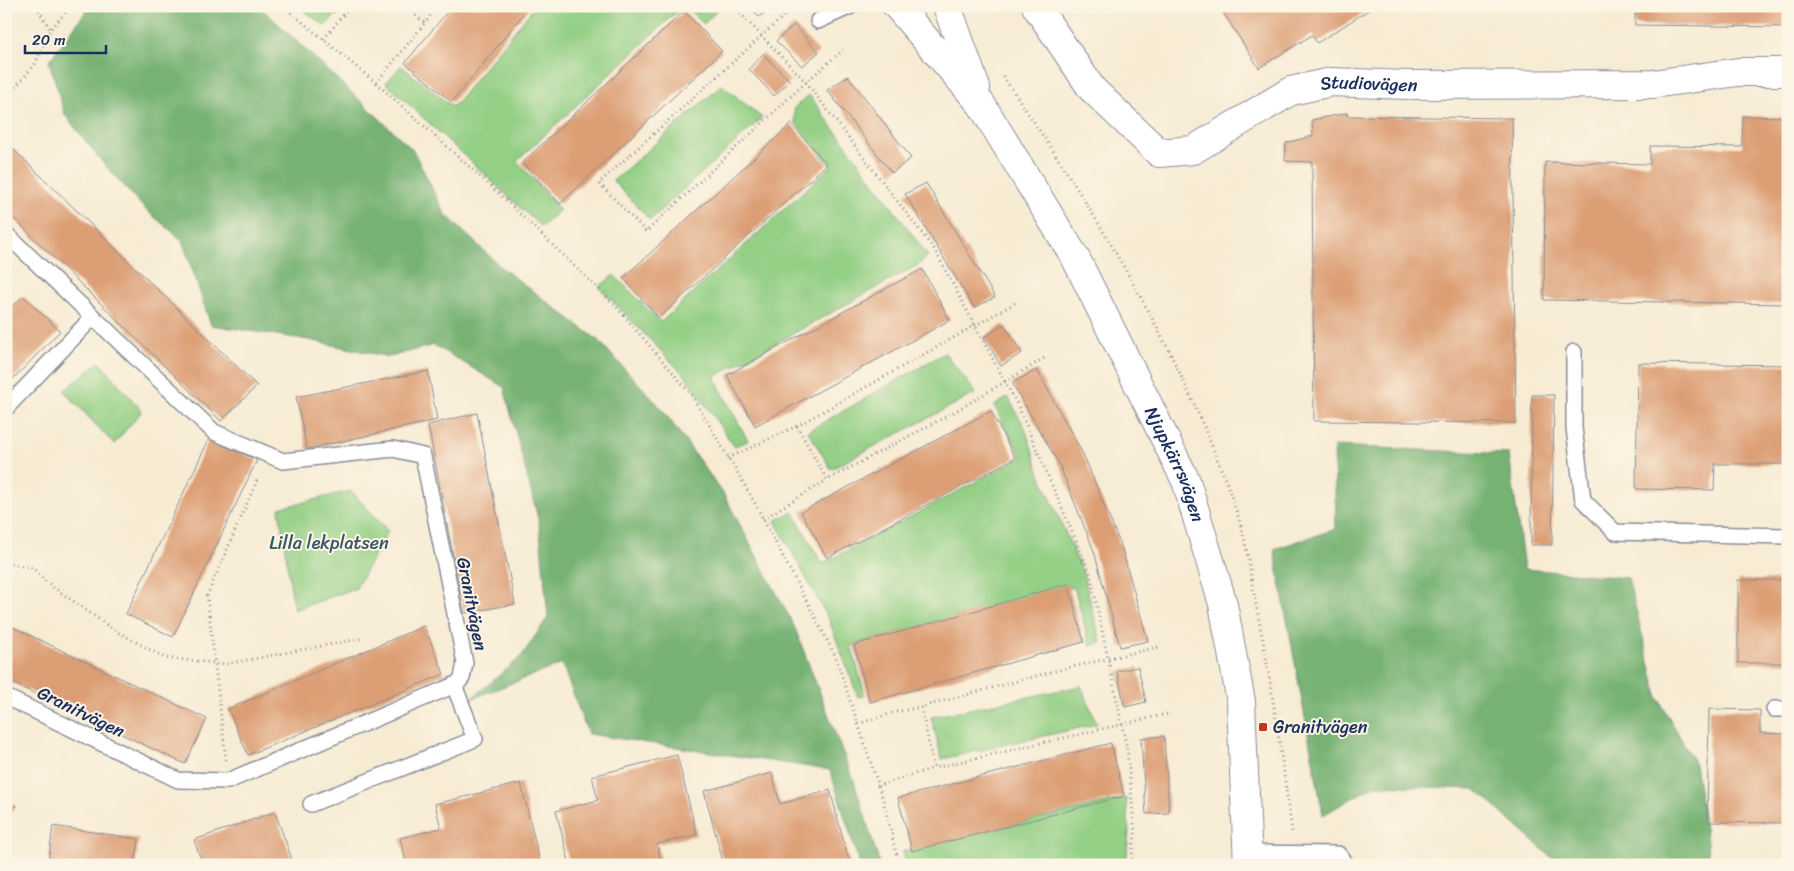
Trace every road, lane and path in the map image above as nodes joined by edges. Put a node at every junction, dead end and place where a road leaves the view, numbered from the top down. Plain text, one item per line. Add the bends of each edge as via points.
1 (36, 6) edge
2 (72, 6) edge
3 (283, 6) edge
4 (350, 6) edge
5 (404, 6) edge
6 (437, 6) edge
7 (733, 6) edge
8 (795, 6) edge
9 (828, 6) edge
10 (851, 6) edge
11 (897, 6) edge
12 (947, 6) edge
13 (1036, 6) edge
14 (425, 23) junction
15 (50, 30) junction
16 (764, 36) junction
17 (324, 39) junction
18 (843, 50) dead end
19 (1788, 72) edge
20 (806, 82) junction
21 (376, 83) junction
22 (6, 99) edge
23 (982, 104) junction
24 (6, 234) edge
25 (1015, 302) dead end
26 (93, 317) junction
27 (975, 325) junction
28 (1574, 352) dead end
29 (1046, 357) dead end
30 (1006, 383) junction
31 (6, 408) edge
32 (798, 426) junction
33 (728, 458) junction
34 (258, 478) dead end
35 (827, 480) junction
36 (763, 519) junction
37 (1788, 536) edge
38 (6, 563) edge
39 (364, 638) dead end
40 (1158, 647) dead end
41 (1107, 658) junction
42 (214, 661) junction
43 (454, 685) junction
44 (6, 697) edge
45 (921, 706) junction
46 (1170, 713) dead end
47 (1121, 723) junction
48 (858, 724) junction
49 (934, 768) junction
50 (228, 781) junction
51 (877, 786) junction
52 (311, 804) dead end
53 (1248, 859) edge
54 (899, 865) edge
55 (1131, 865) edge
56 (1347, 865) edge

1 - 15 path
2 - 15 path
3 - 17 path
4 - 17 path
5 - 14 path
6 - 14 path
7 - 16 path
8 - 16 path
9 - 10 lane via 818,22
11 - 23 street, Njupkärrsvägen
12 - 23 street, Njupkärrsvägen
13 - 19 street, Studiovägen via 1092,89 1159,153 1193,150 1291,91 1331,82 1407,85 1653,84 1738,72
14 - 21 path
15 - 22 path via 35,64
16 - 20 path
16 - 20 path via 599,183 646,232
17 - 21 path
18 - 20 path
20 - 27 path via 934,249
21 - 33 path via 492,187 614,304 691,394
23 - 53 street, Njupkärrsvägen via 1076,260 1186,481 1223,604 1241,702
24 - 26 lane, Granitvägen
25 - 27 path
26 - 31 lane
26 - 43 lane, Granitvägen via 214,432 283,461 393,450 423,456 465,662 462,678
27 - 30 path
27 - 32 path
28 - 37 lane via 1574,428 1583,500 1615,532
29 - 30 path
30 - 35 path
30 - 41 path via 1090,573
32 - 33 path
32 - 35 path
33 - 36 path
34 - 42 path via 207,596
35 - 36 path
36 - 48 path via 835,655
38 - 42 path via 33,568 46,582 114,630 166,658
39 - 42 path via 226,664
40 - 41 path
41 - 45 path
41 - 47 path
42 - 50 path
43 - 50 lane, Granitvägen
43 - 52 lane via 475,739
44 - 50 lane, Granitvägen via 178,780
45 - 48 path
45 - 49 path
46 - 47 path
47 - 49 path
47 - 55 path via 1127,749 1134,833
48 - 51 path
49 - 51 path
51 - 54 path
53 - 56 lane via 1338,854

